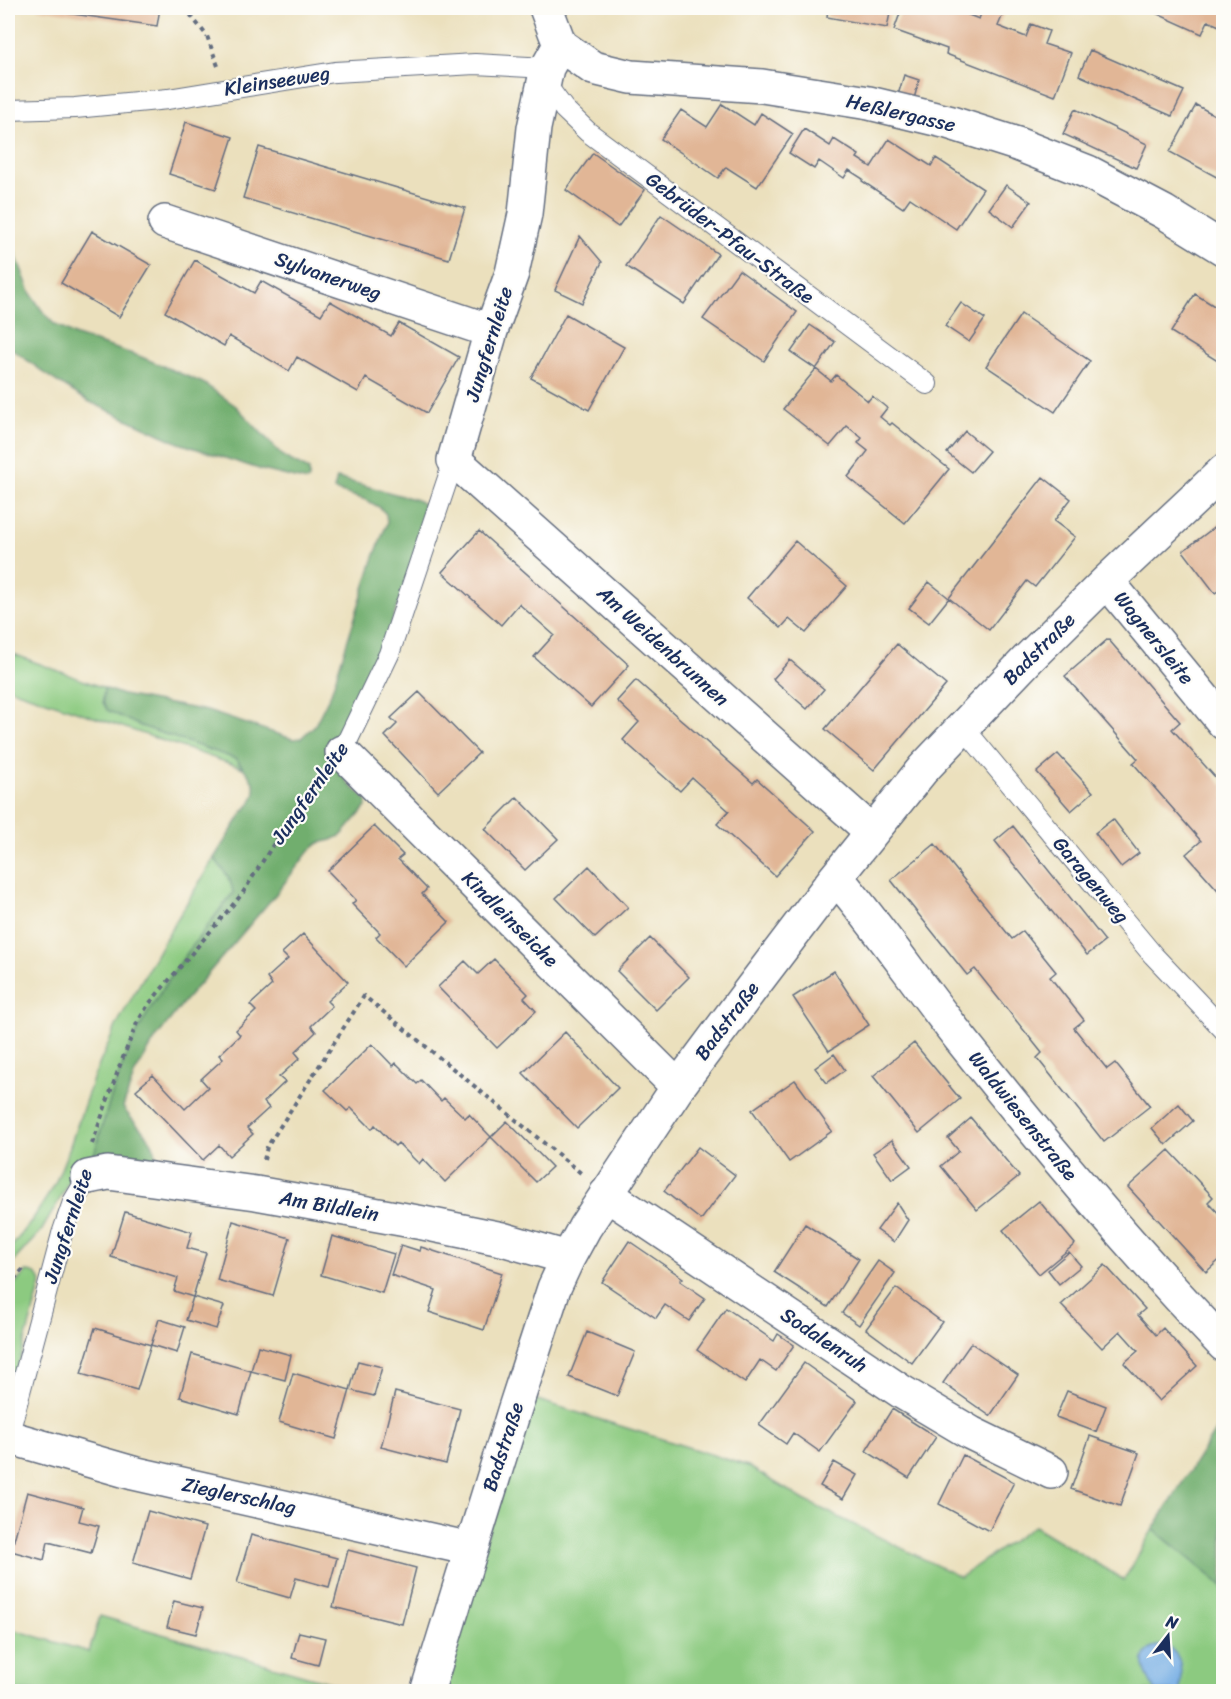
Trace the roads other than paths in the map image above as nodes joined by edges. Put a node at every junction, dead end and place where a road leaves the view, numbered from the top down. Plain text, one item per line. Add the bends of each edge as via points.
1 (546, 8) edge
2 (550, 65) junction
3 (8, 110) edge
4 (165, 222) dead end
5 (1224, 249) edge
6 (491, 331) junction
7 (927, 384) dead end
8 (454, 460) junction
9 (1224, 471) edge
10 (1107, 581) junction
11 (1224, 723) edge
12 (963, 727) junction
13 (342, 752) joint
14 (872, 832) junction
15 (836, 877) junction
16 (1224, 1030) edge
17 (678, 1087) junction
18 (88, 1177) joint
19 (606, 1194) junction
20 (568, 1258) junction
21 (1224, 1345) edge
22 (8, 1437) edge
23 (1051, 1472) dead end
24 (471, 1549) junction
25 (427, 1692) edge

1 - 2 street
2 - 3 lane, Kleinseeweg via 475,64 335,72 168,99
2 - 5 street, Heßlergasse via 593,68 631,77 762,86 869,103 948,122 1088,172
2 - 6 street, Jungfernleite via 534,128 525,214 512,273
2 - 7 lane, Gebrüder-Pfau-Straße via 564,109 588,132
4 - 6 street, Sylvanerweg
6 - 8 street, Jungfernleite
8 - 13 lane, Jungfernleite via 389,654
8 - 14 street, Am Weidenbrunnen
9 - 10 street, Badstraße
10 - 11 street, Wagnersleite
10 - 12 street, Badstraße
12 - 14 street, Badstraße
12 - 16 lane, Garagenweg via 1153,955
13 - 17 street, Kindleinseiche
14 - 15 street, Badstraße
15 - 17 street, Badstraße
15 - 21 street, Waldwiesenstraße via 1081,1188
17 - 19 street, Badstraße
18 - 20 street, Am Bildlein via 108,1173 256,1193 491,1236
18 - 22 lane, Jungfernleite via 73,1202 62,1234
19 - 20 street, Badstraße
19 - 23 street, Sodalenruh via 902,1392 971,1433
20 - 24 street, Badstraße via 554,1288
22 - 24 street, Zieglerschlag via 133,1473
24 - 25 street, Badstraße

